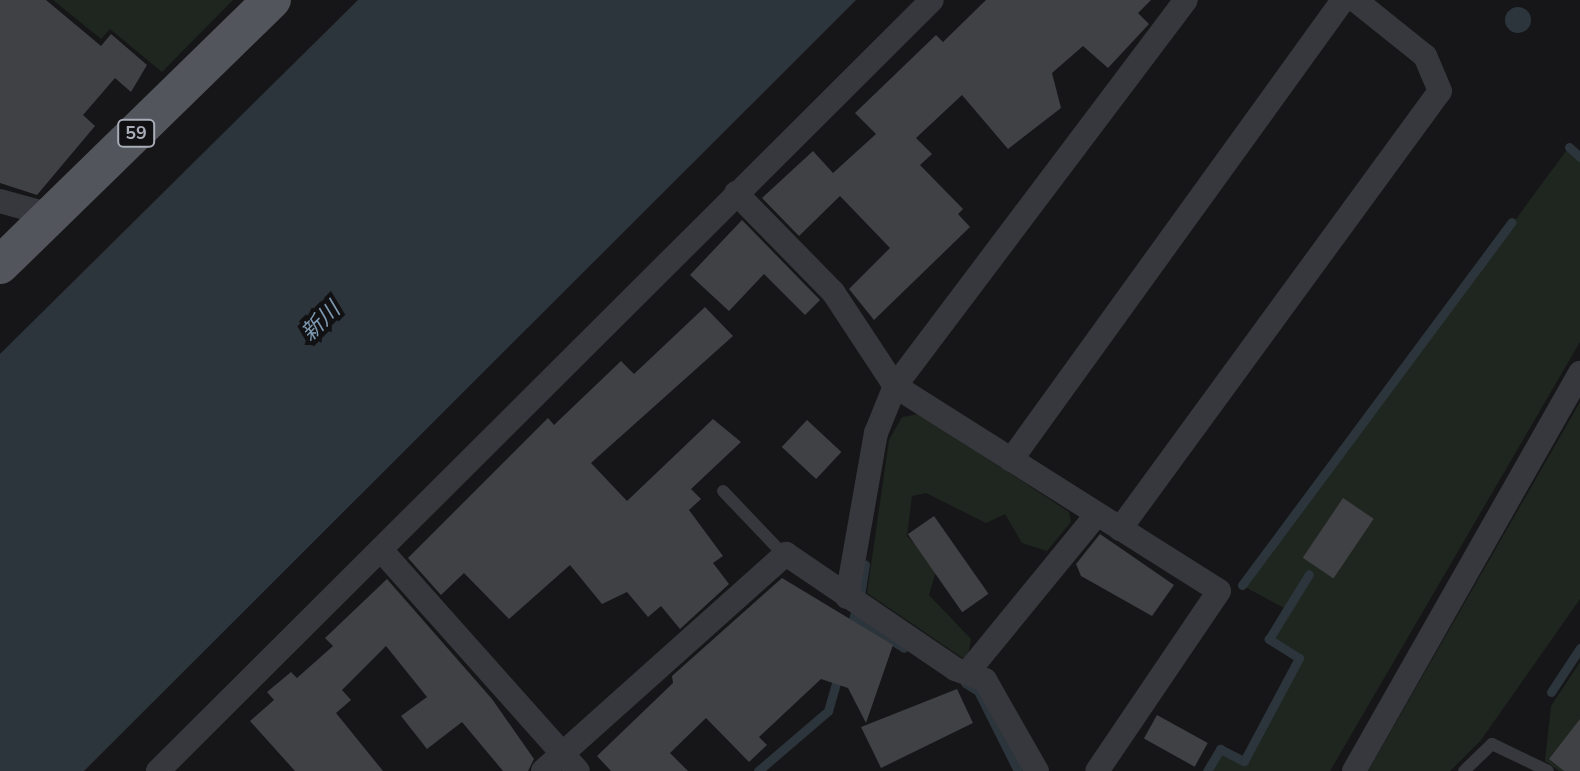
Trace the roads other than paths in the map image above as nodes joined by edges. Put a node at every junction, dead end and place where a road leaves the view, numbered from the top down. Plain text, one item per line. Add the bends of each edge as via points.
1 (272, 0) edge
2 (932, 0) edge
3 (1186, 0) edge
4 (1343, 0) edge
5 (1355, 0) edge
6 (736, 193) junction
7 (0, 201) edge
8 (51, 215) junction
9 (0, 265) edge
10 (1580, 373) edge
11 (895, 386) junction
12 (1011, 460) junction
13 (723, 491) dead end
14 (1097, 514) junction
15 (1120, 529) junction
16 (381, 550) junction
17 (784, 555) junction
18 (847, 597) junction
19 (967, 673) junction
20 (570, 763) edge
21 (158, 771) edge
22 (543, 771) edge
23 (1037, 771) edge
24 (1097, 771) edge
25 (1354, 771) edge
26 (1464, 771) edge
27 (1548, 771) edge

1 - 8 main road, 59
2 - 6 street
3 - 11 street
4 - 12 street
5 - 15 street via 1425,56 1440,91
6 - 11 street via 833,292
6 - 16 street
7 - 8 street
8 - 9 main road, 59
10 - 25 street
11 - 12 street
11 - 18 street via 876,433
12 - 14 street
13 - 17 lane
14 - 15 street
14 - 19 street
15 - 24 street via 1219,591
16 - 20 street
16 - 21 street
17 - 18 street
17 - 20 street
18 - 19 street
19 - 23 street via 985,680
20 - 22 street
26 - 27 lane via 1492,744

